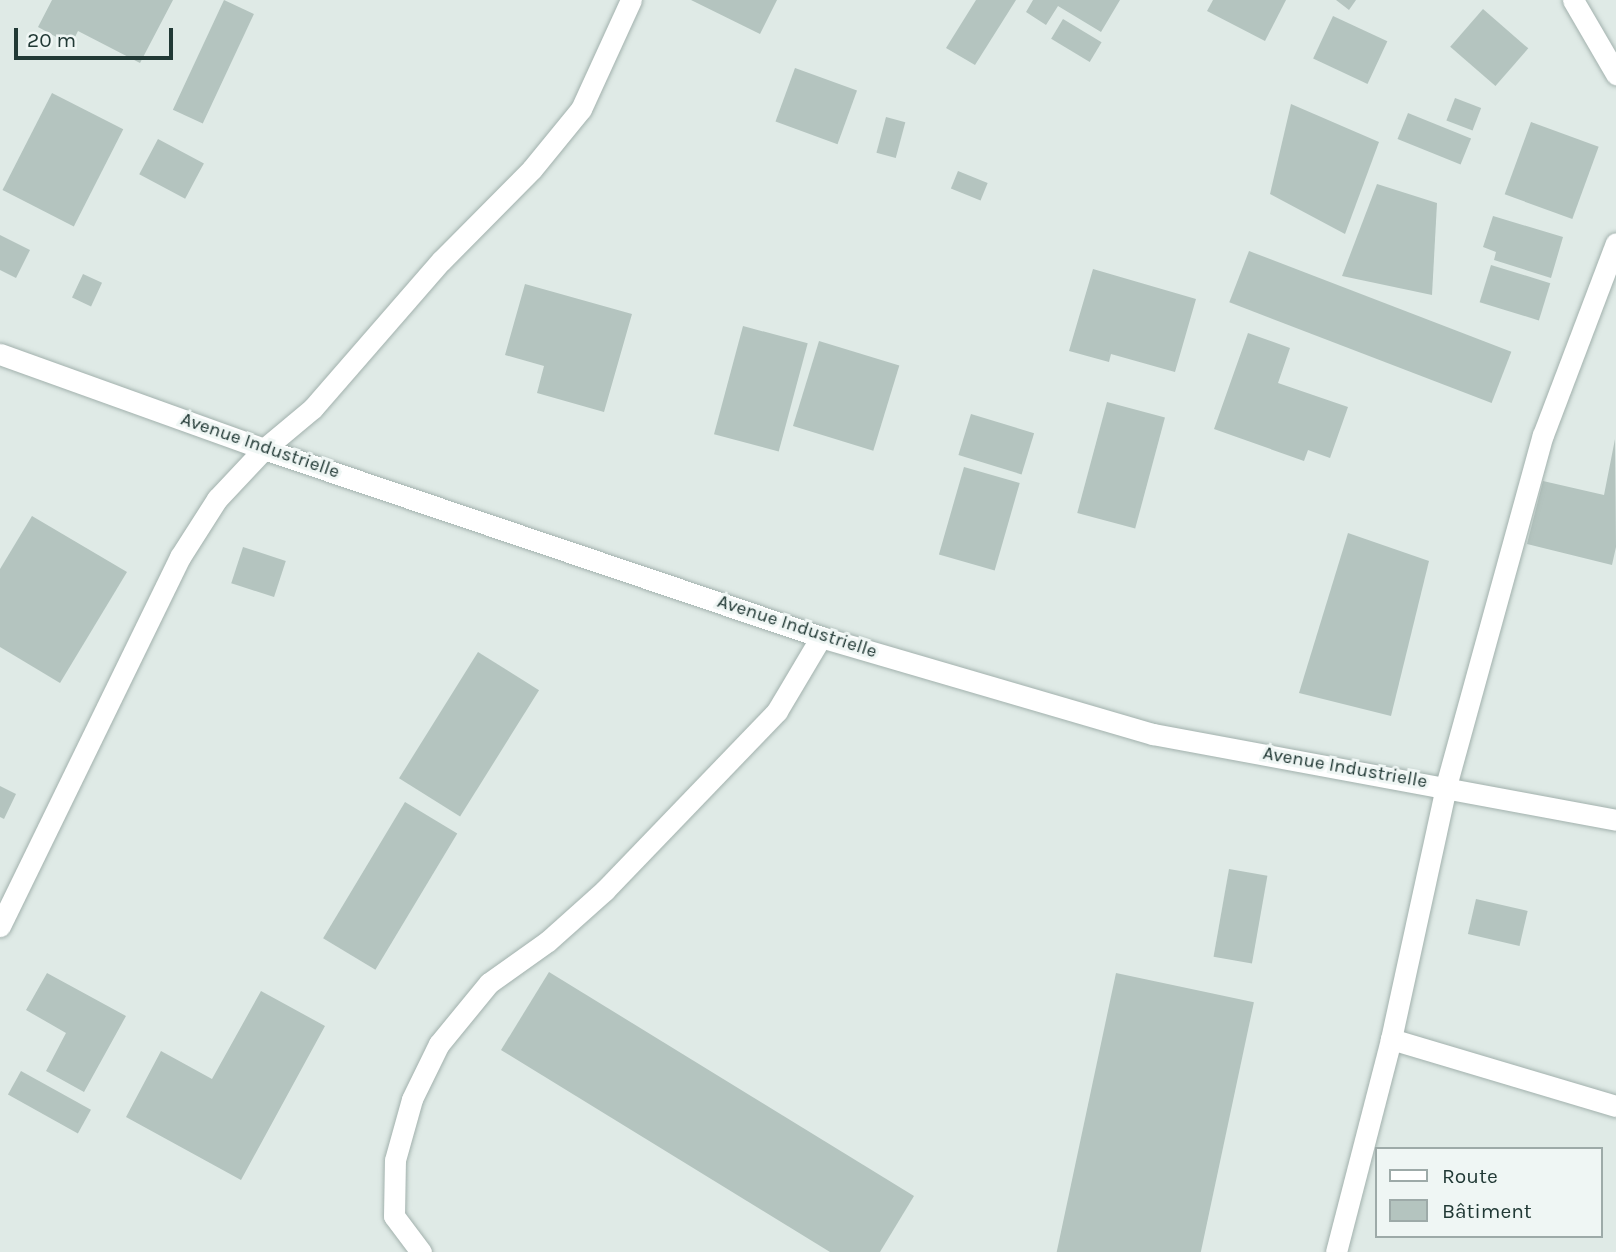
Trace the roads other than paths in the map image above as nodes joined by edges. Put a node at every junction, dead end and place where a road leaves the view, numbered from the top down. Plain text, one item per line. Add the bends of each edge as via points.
1 (631, 0) edge
2 (1573, 0) edge
3 (1616, 74) edge
4 (1616, 243) edge
5 (0, 354) edge
6 (264, 449) junction
7 (821, 636) junction
8 (1446, 786) junction
9 (1616, 820) edge
10 (0, 926) edge
11 (1391, 1039) junction
12 (1616, 1106) edge
13 (421, 1252) edge
14 (1336, 1252) edge

1 - 6 street via 581,109 532,169 441,261 313,408
2 - 3 street
4 - 8 street via 1544,435
5 - 6 street, Avenue Industrielle
6 - 7 street, Avenue Industrielle
6 - 10 street via 216,499 180,557
7 - 8 street, Avenue Industrielle via 1153,734
7 - 13 street via 778,711 605,890 548,941 489,983 439,1044 412,1100 396,1160 394,1216
8 - 9 street, Avenue Industrielle
8 - 11 street
11 - 12 street
11 - 14 street

